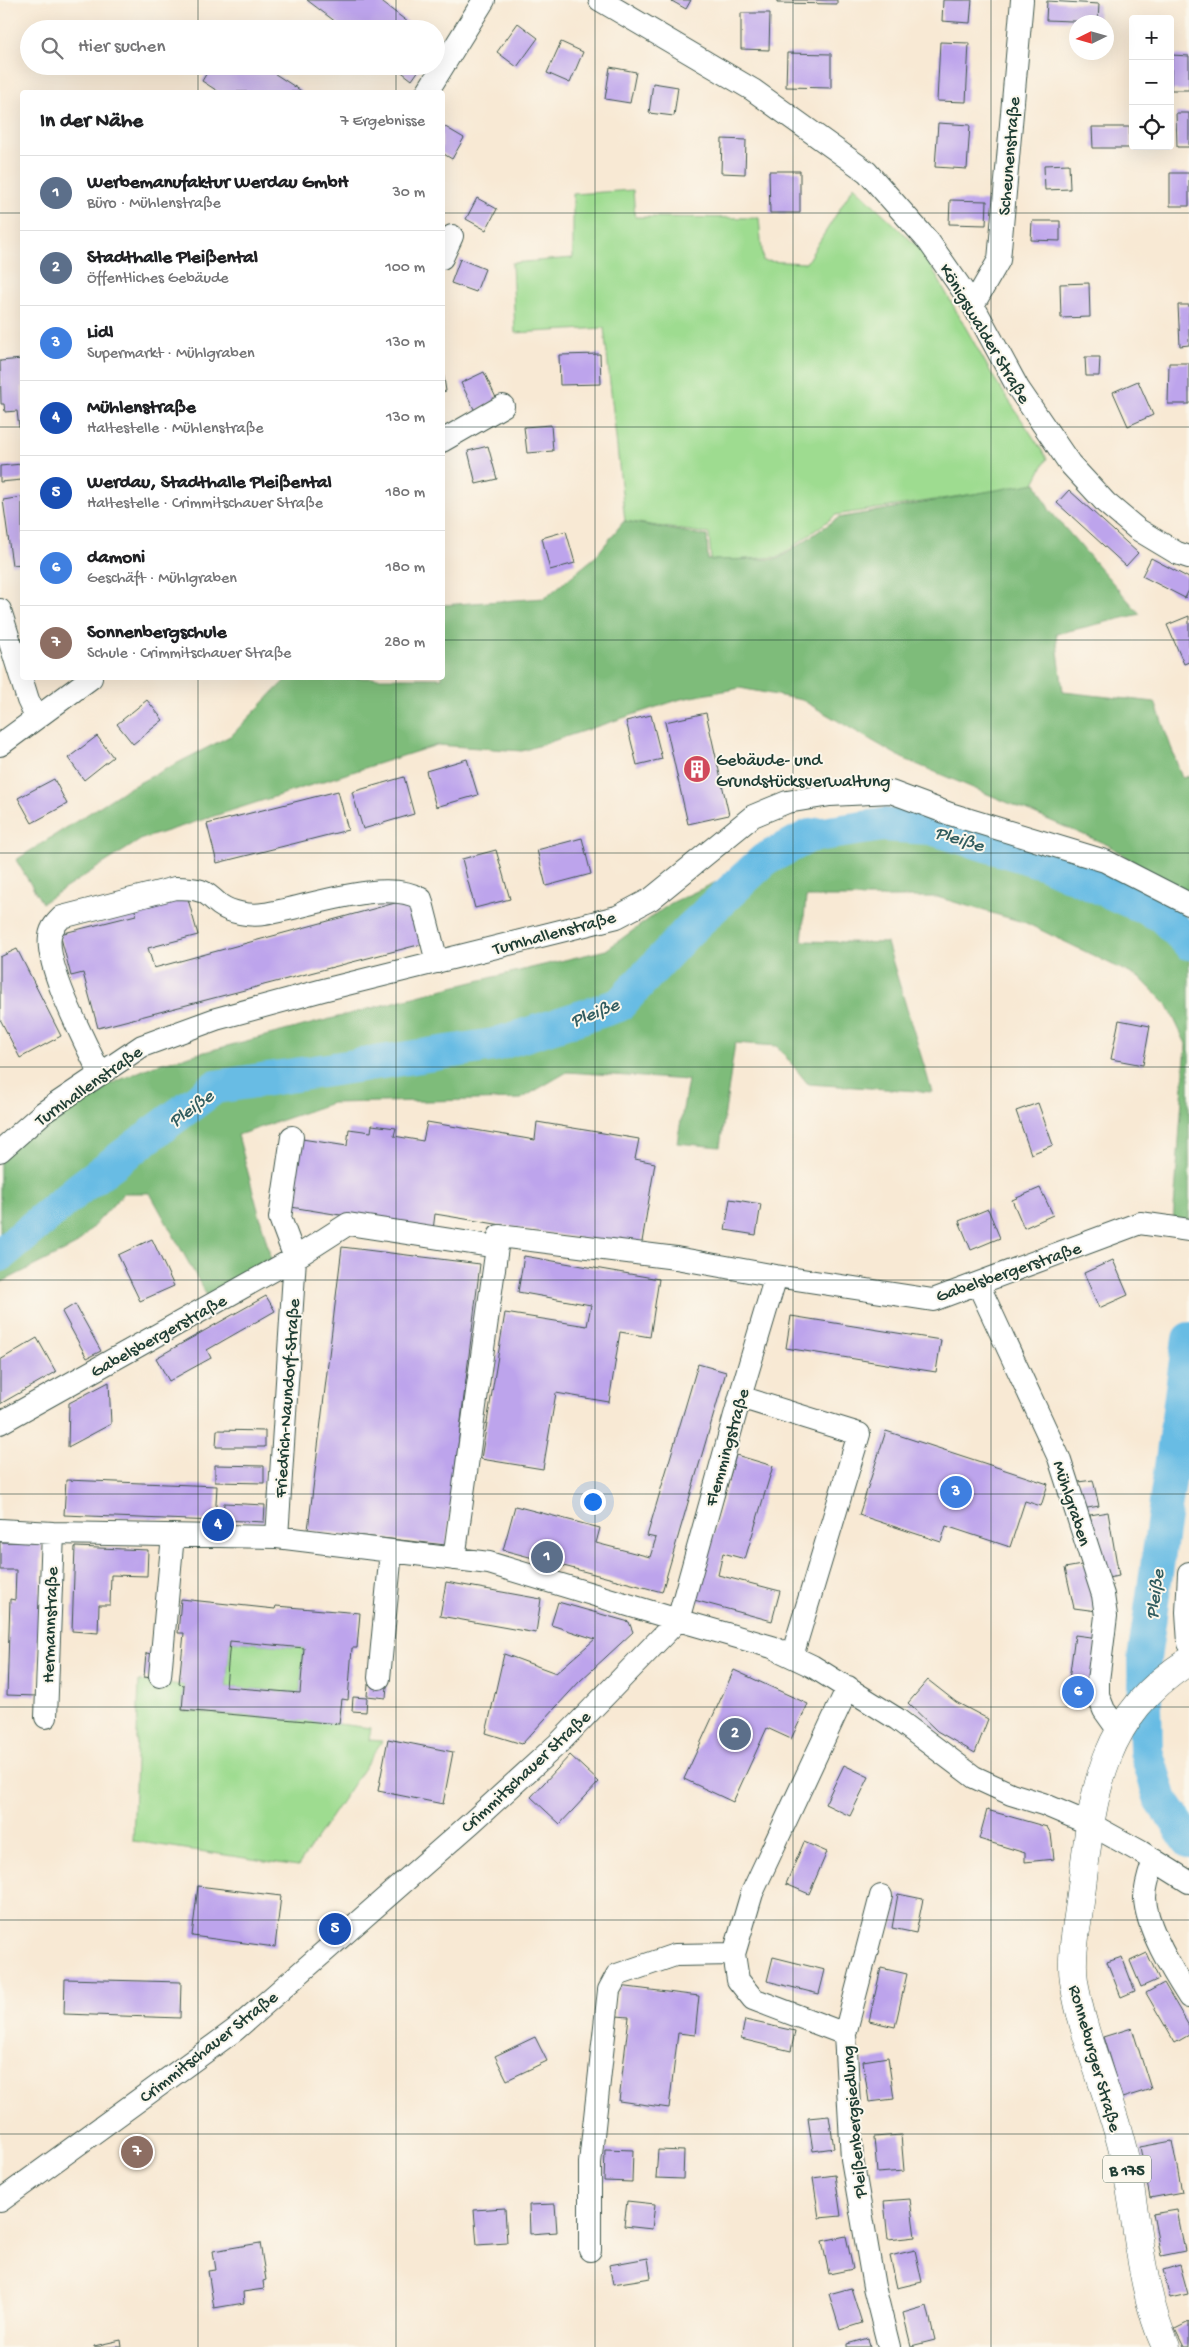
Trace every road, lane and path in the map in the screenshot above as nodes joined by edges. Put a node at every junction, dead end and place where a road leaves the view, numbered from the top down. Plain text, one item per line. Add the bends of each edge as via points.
1 (484, 0) edge
2 (600, 0) edge
3 (1022, 0) edge
4 (445, 63) edge
5 (438, 75) edge
6 (428, 90) edge
7 (452, 236) dead end
8 (445, 251) edge
9 (973, 305) junction
10 (503, 406) dead end
11 (445, 439) edge
12 (1189, 557) edge
13 (0, 610) edge
14 (20, 674) edge
15 (22, 680) edge
16 (88, 680) edge
17 (36, 717) junction
18 (0, 745) edge
19 (1189, 904) edge
20 (438, 962) junction
21 (100, 1074) junction
22 (292, 1137) dead end
23 (0, 1151) edge
24 (1189, 1230) edge
25 (497, 1246) junction
26 (295, 1258) junction
27 (776, 1276) junction
28 (978, 1284) junction
29 (740, 1397) junction
30 (0, 1423) edge
31 (0, 1530) edge
32 (53, 1533) junction
33 (173, 1536) junction
34 (277, 1537) junction
35 (391, 1551) junction
36 (454, 1559) junction
37 (1189, 1573) edge
38 (678, 1620) junction
39 (1189, 1643) edge
40 (792, 1656) junction
41 (1181, 1666) edge
42 (160, 1676) dead end
43 (379, 1678) dead end
44 (848, 1687) junction
45 (46, 1717) dead end
46 (1122, 1726) junction
47 (1090, 1824) junction
48 (1154, 1860) junction
49 (1189, 1882) edge
50 (881, 1896) dead end
51 (734, 1954) junction
52 (1187, 1990) edge
53 (845, 2034) junction
54 (0, 2201) edge
55 (590, 2250) dead end
56 (889, 2347) edge
57 (1166, 2347) edge

1 - 4 street
2 - 9 street, Königswalder Straße via 754,90 867,172 929,242
3 - 9 street, Scheunenstraße via 999,260
5 - 6 street
7 - 8 street
9 - 12 street, Königswalder Straße via 1018,388 1070,464 1106,503 1137,529
10 - 11 street
13 - 14 street
15 - 17 street
16 - 17 street
17 - 18 street
19 - 20 street, Turnhallenstraße via 1105,861 950,814 891,792 830,795 787,802 753,816 651,899 617,917
20 - 21 street, Turnhallenstraße via 216,1019 142,1046
20 - 21 street via 421,899 412,893 395,890 262,914 242,914 221,906 204,892 175,888 62,917 54,924 50,950 61,988
21 - 23 street, Turnhallenstraße via 44,1112
22 - 26 street via 280,1218
24 - 28 street, Gabelsbergerstraße via 1140,1223
25 - 26 street, Gabelsbergerstraße via 348,1224
25 - 27 street, Gabelsbergerstraße via 499,1236 676,1258
25 - 36 street
26 - 30 street, Gabelsbergerstraße
26 - 34 street, Friedrich-Naundorf-Straße
27 - 28 street, Gabelsbergerstraße via 934,1300
27 - 29 street, Flemmingstraße
28 - 46 street, Mühlgraben via 1059,1458 1104,1595 1106,1616 1098,1695 1104,1710
29 - 38 street, Flemmingstraße
29 - 40 street via 859,1434
31 - 32 street
32 - 33 street
32 - 45 street, Hermannstraße
33 - 34 street
33 - 42 street
34 - 35 street
35 - 36 street
35 - 43 street
36 - 38 street via 490,1563
37 - 39 street
38 - 40 street via 772,1647
38 - 54 street, Crimmitschauer Straße via 560,1741 235,2030
40 - 44 street
41 - 46 main road, B 175 via 1148,1692
44 - 47 street via 974,1777
44 - 51 street, Pleißenbergsiedlung via 752,1893
46 - 47 main road, B 175 via 1100,1773
47 - 48 street
47 - 57 main road, Ronneburger Straße / B 175 via 1073,1977 1083,2026 1122,2147 1150,2302
48 - 49 street
48 - 52 street via 1145,1897 1148,1914
50 - 53 street
51 - 53 street, Pleißenbergsiedlung via 738,1980 753,1999
51 - 55 street via 675,1955 617,1975 608,1990 590,2163
53 - 56 street, Pleißenbergsiedlung via 852,2159 874,2287

